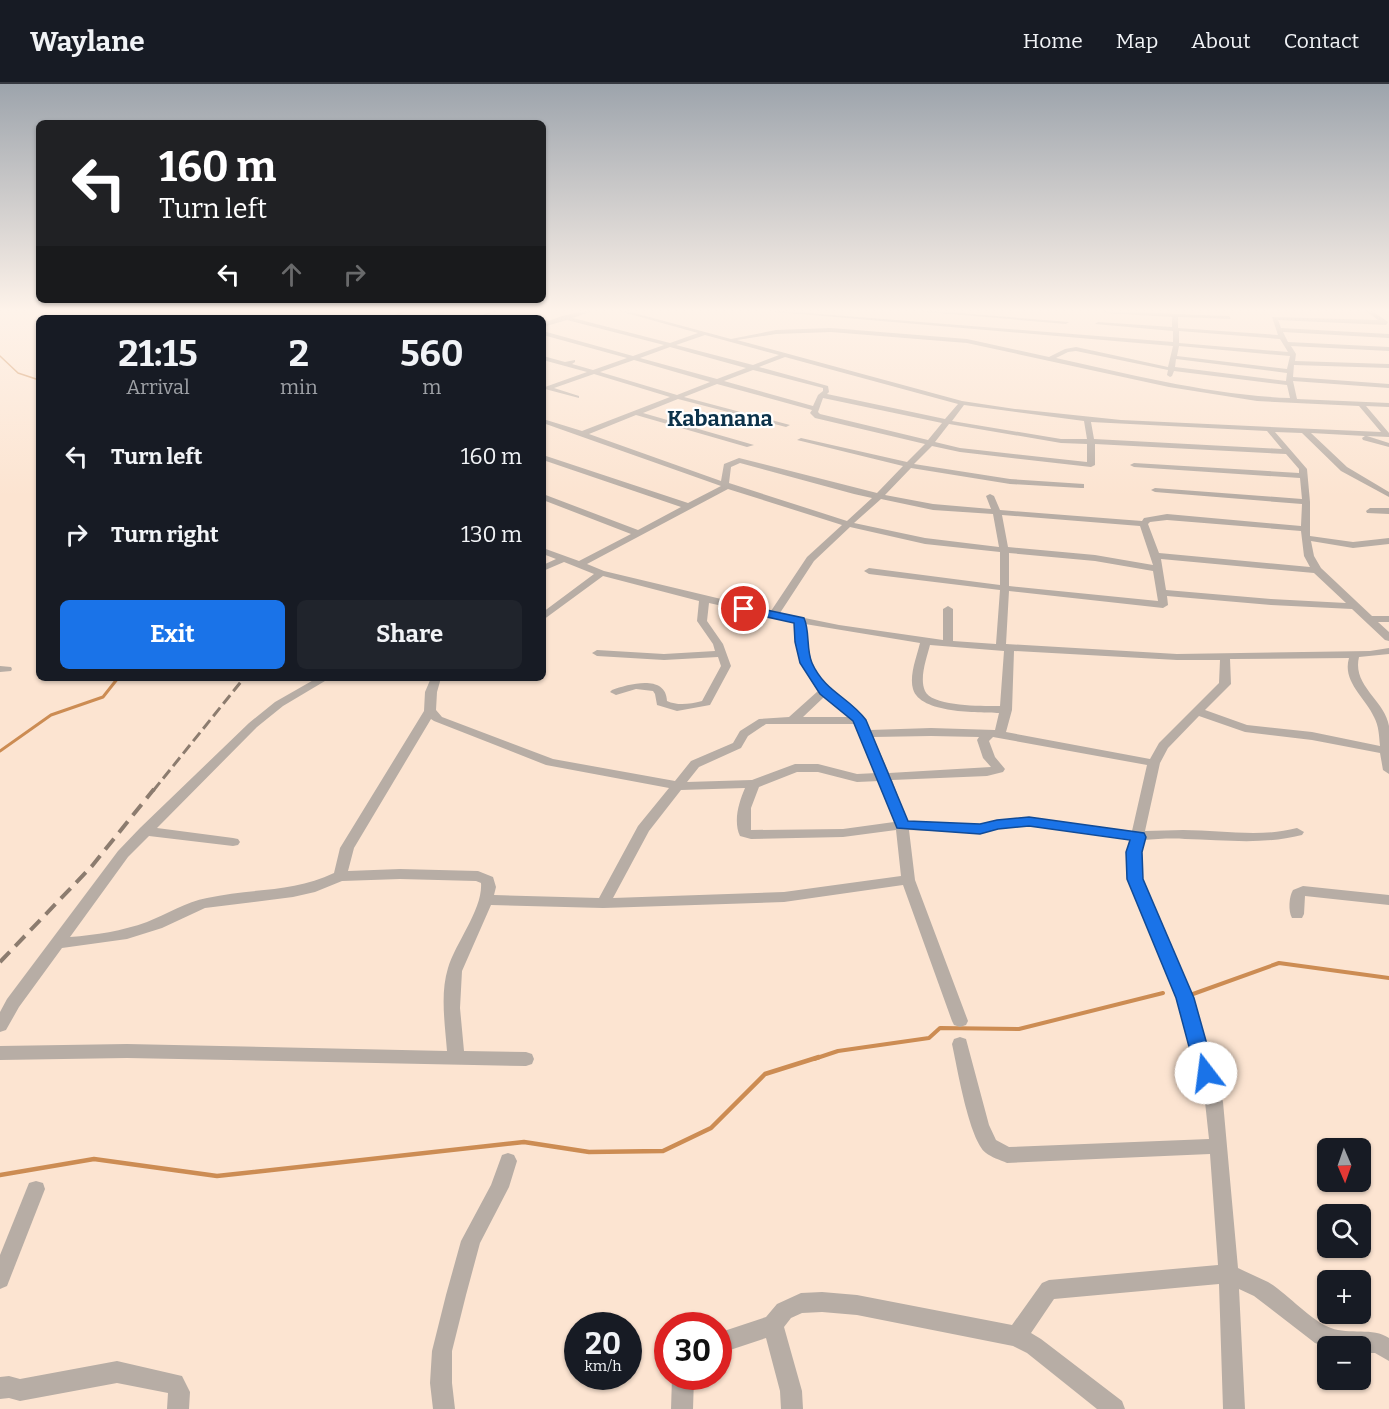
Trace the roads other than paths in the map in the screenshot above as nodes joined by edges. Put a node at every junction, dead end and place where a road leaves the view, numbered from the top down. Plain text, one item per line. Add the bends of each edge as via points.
1 (590, 373) edge
2 (596, 373) edge
3 (684, 373) edge
4 (738, 373) edge
5 (771, 373) edge
6 (851, 373) edge
7 (1113, 373) edge
8 (1171, 373) edge
9 (1221, 373) edge
10 (1260, 373) edge
11 (1290, 373) edge
12 (1289, 378) junction
13 (714, 381) junction
14 (1169, 385) junction
15 (1389, 386) edge
16 (546, 387) edge
17 (546, 387) edge
18 (820, 395) junction
19 (577, 397) dead end
20 (677, 397) junction
21 (1294, 402) junction
22 (962, 403) junction
23 (1361, 404) junction
24 (1389, 405) edge
25 (816, 409) junction
26 (636, 413) junction
27 (1087, 420) junction
28 (947, 422) junction
29 (546, 423) edge
30 (786, 425) dead end
31 (1269, 429) junction
32 (1303, 430) junction
33 (1351, 433) junction
34 (582, 434) junction
35 (1387, 435) edge
36 (801, 440) dead end
37 (930, 443) junction
38 (1091, 443) junction
39 (750, 445) dead end
40 (1389, 445) edge
41 (1290, 452) junction
42 (546, 458) edge
43 (908, 465) junction
44 (1134, 465) dead end
45 (1302, 476) junction
46 (1371, 484) junction
47 (1389, 484) edge
48 (726, 486) junction
49 (1081, 486) dead end
50 (1155, 490) dead end
51 (748, 493) junction
52 (1389, 495) edge
53 (709, 496) junction
54 (990, 496) dead end
55 (878, 497) junction
56 (546, 498) edge
57 (1306, 502) junction
58 (687, 506) junction
59 (1370, 511) dead end
60 (1389, 511) edge
61 (999, 512) junction
62 (848, 524) junction
63 (1144, 524) junction
64 (637, 533) junction
65 (1306, 533) junction
66 (1389, 541) edge
67 (1006, 549) junction
68 (546, 552) edge
69 (1156, 556) junction
70 (564, 559) junction
71 (579, 565) junction
72 (546, 567) edge
73 (1157, 568) junction
74 (1317, 570) junction
75 (869, 571) dead end
76 (601, 573) junction
77 (1004, 588) junction
78 (1160, 592) junction
79 (704, 598) junction
80 (1354, 606) junction
81 (948, 609) dead end
82 (546, 615) edge
83 (774, 615) junction
84 (1368, 619) junction
85 (1389, 619) edge
86 (800, 620) junction
87 (1389, 638) edge
88 (926, 640) junction
89 (948, 644) junction
90 (1005, 649) junction
91 (1389, 651) edge
92 (597, 653) dead end
93 (723, 654) junction
94 (1355, 654) junction
95 (1225, 657) junction
96 (318, 681) edge
97 (435, 681) edge
98 (824, 691) junction
99 (616, 692) dead end
100 (1006, 710) junction
101 (430, 711) junction
102 (1196, 711) junction
103 (860, 720) junction
104 (792, 721) junction
105 (866, 734) junction
106 (995, 734) junction
107 (1388, 750) edge
108 (1154, 763) junction
109 (1389, 770) edge
110 (884, 776) junction
111 (754, 784) junction
112 (679, 786) junction
113 (902, 825) junction
114 (145, 831) junction
115 (1297, 832) dead end
116 (1139, 837) junction
117 (233, 842) dead end
118 (340, 876) junction
119 (908, 880) junction
120 (485, 900) junction
121 (1389, 900) edge
122 (603, 903) junction
123 (1297, 914) dead end
124 (58, 943) junction
125 (960, 1021) dead end
126 (0, 1026) edge
127 (960, 1044) dead end
128 (0, 1053) edge
129 (456, 1057) junction
130 (526, 1059) dead end
131 (1218, 1146) junction
132 (508, 1161) dead end
133 (36, 1190) dead end
134 (1229, 1274) junction
135 (0, 1279) edge
136 (773, 1325) junction
137 (1016, 1336) junction
138 (732, 1339) edge
139 (1389, 1351) edge
140 (0, 1388) edge
141 (682, 1390) edge
142 (178, 1409) edge
143 (444, 1409) edge
144 (682, 1409) edge
145 (792, 1409) edge
146 (1114, 1409) edge
147 (1234, 1409) edge

1 - 16 street
2 - 20 street
3 - 13 street
4 - 13 street
5 - 18 street via 826,387
6 - 22 street
7 - 14 street
8 - 14 street
9 - 12 street
10 - 12 street
11 - 12 street
12 - 15 street
12 - 21 street
13 - 20 street
13 - 25 street
14 - 21 street
17 - 19 street
18 - 25 street
18 - 28 street
20 - 26 street
20 - 30 street
21 - 23 street
22 - 27 street
22 - 28 street
23 - 24 street
23 - 35 street
25 - 37 street via 814,413 826,419
26 - 34 street
26 - 39 street
27 - 31 street
27 - 38 street
28 - 37 street
28 - 38 street
29 - 34 street
31 - 32 street
31 - 41 street
32 - 33 street
32 - 46 street via 1344,469
33 - 35 street
33 - 40 street
34 - 48 street
36 - 43 street
37 - 38 street via 1091,465
37 - 43 street
38 - 41 street
41 - 45 street via 1303,469
42 - 58 street
43 - 49 street
43 - 55 street
44 - 45 street
45 - 57 street
46 - 47 street
46 - 52 street
48 - 51 street
48 - 53 street
48 - 55 street via 727,466 739,460
50 - 57 street
51 - 53 street
51 - 62 street
53 - 58 street
54 - 61 street
55 - 61 street via 933,507
55 - 62 street
56 - 64 street
57 - 65 street
58 - 64 street
59 - 60 street
61 - 63 street
61 - 67 street
62 - 67 street via 900,537
62 - 83 street via 810,559
63 - 65 street via 1147,520 1167,518
63 - 69 street
64 - 71 street
65 - 66 street via 1353,545
65 - 74 street via 1309,556
67 - 73 street
67 - 77 street
68 - 70 street
69 - 73 street
69 - 74 street
70 - 71 street
70 - 72 street
71 - 76 street
73 - 78 street
74 - 80 street
75 - 77 street
76 - 79 street
76 - 82 street
77 - 78 street via 1162,605
77 - 90 street
78 - 80 street
79 - 83 street
79 - 93 street via 702,621
80 - 84 street
81 - 89 street
83 - 86 street
84 - 85 street
84 - 87 street
86 - 88 street
86 - 98 street via 806,663
88 - 89 street
88 - 100 street via 917,684 926,701
89 - 90 street
90 - 95 street
90 - 100 street
91 - 94 street
92 - 93 street via 664,657
93 - 99 street via 726,666 706,703 664,705 657,688 635,686
94 - 95 street
94 - 107 street via 1351,663 1353,674 1382,721
95 - 102 street via 1226,684
96 - 114 street via 253,725
97 - 101 street
98 - 103 street
98 - 104 street
100 - 106 street
101 - 112 street via 447,723 550,762
101 - 118 street via 347,848
102 - 107 street via 1245,728
102 - 108 street via 1163,746
103 - 104 street
103 - 105 street
104 - 112 street via 758,723 737,745 695,764
105 - 106 street
105 - 110 street
106 - 108 street
106 - 110 street via 982,740 999,769
107 - 109 street
108 - 116 street
110 - 111 street via 857,778 818,768 795,768
110 - 113 street
111 - 112 street
111 - 113 street via 744,824 745,833 751,835 843,833
112 - 122 street via 643,829
113 - 116 street via 980,829 1029,822
113 - 119 street
114 - 117 street
114 - 124 street via 123,854
115 - 116 street via 1257,838 1182,834
116 - 131 street via 1134,852 1135,879 1185,998 1214,1102
118 - 120 street via 478,876 490,885
118 - 124 street via 296,891 207,903 148,928 101,940
119 - 122 street via 784,897
119 - 125 street
120 - 122 street
120 - 129 street via 456,964 452,998
121 - 123 street via 1303,891 1298,894
124 - 126 street
127 - 131 street via 980,1126 990,1146 1008,1155
128 - 129 street via 127,1051
129 - 130 street
131 - 134 street
132 - 143 street via 500,1187 471,1241 442,1351
133 - 135 street
134 - 137 street via 1049,1290
134 - 139 street via 1262,1289 1322,1336 1344,1343 1379,1343
134 - 147 street
136 - 137 street via 784,1311 822,1302 857,1305
136 - 138 street
136 - 145 street
137 - 146 street
140 - 142 street via 20,1390 117,1372 174,1384 179,1392
141 - 144 street

